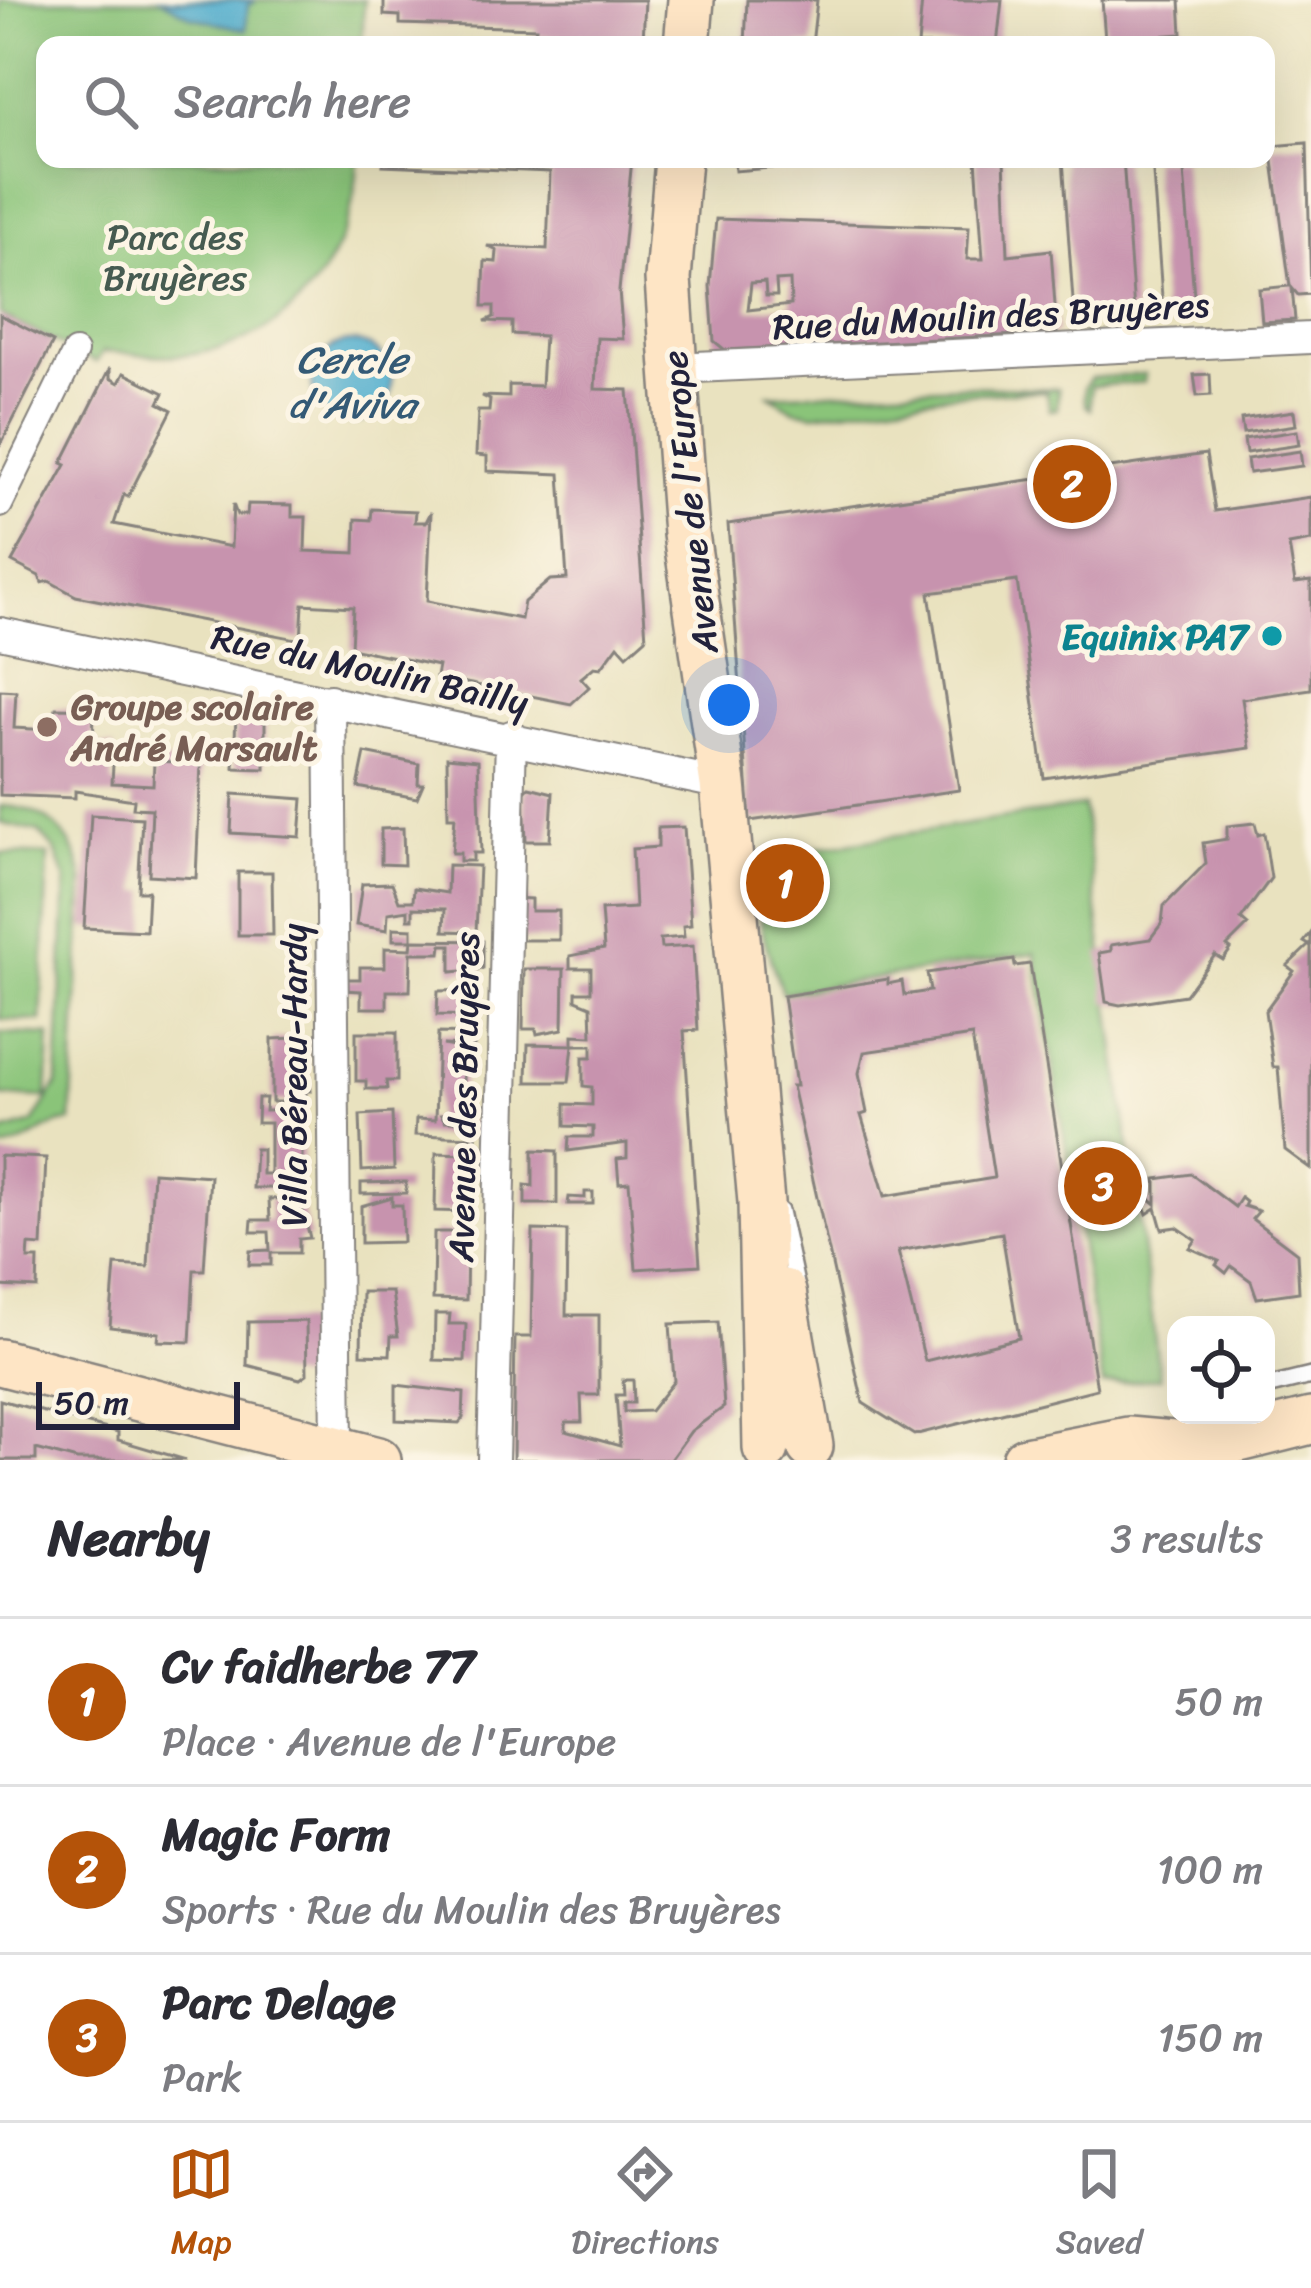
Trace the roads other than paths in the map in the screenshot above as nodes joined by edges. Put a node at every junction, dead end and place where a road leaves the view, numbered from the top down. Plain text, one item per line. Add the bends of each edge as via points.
1 (691, 0) edge
2 (688, 36) edge
3 (676, 168) edge
4 (1311, 338) edge
5 (75, 352) dead end
6 (674, 368) junction
7 (0, 505) edge
8 (0, 633) edge
9 (330, 700) junction
10 (511, 736) junction
11 (723, 784) junction
12 (761, 1202) junction
13 (0, 1362) edge
14 (1311, 1376) edge
15 (1275, 1385) edge
16 (820, 1394) dead end
17 (1311, 1420) edge
18 (1217, 1440) edge
19 (791, 1454) edge
20 (353, 1456) edge
21 (493, 1460) edge
22 (1025, 1460) edge

1 - 2 main road
3 - 6 main road, Avenue de l'Europe via 668,279
4 - 6 street, Rue du Moulin des Bruyères
5 - 7 street
6 - 11 main road, Avenue de l'Europe via 686,533
8 - 9 street, Rue du Moulin Bailly
9 - 10 street, Rue du Moulin Bailly
9 - 20 street, Villa Béreau-Hardy
10 - 11 street, Rue du Moulin Bailly
10 - 21 street, Avenue des Bruyères
11 - 12 main road, Avenue de l'Europe
12 - 16 lane via 780,1209
12 - 19 main road, Avenue de l'Europe
13 - 20 main road
14 - 15 lane
17 - 18 main road
18 - 22 main road via 1128,1440

